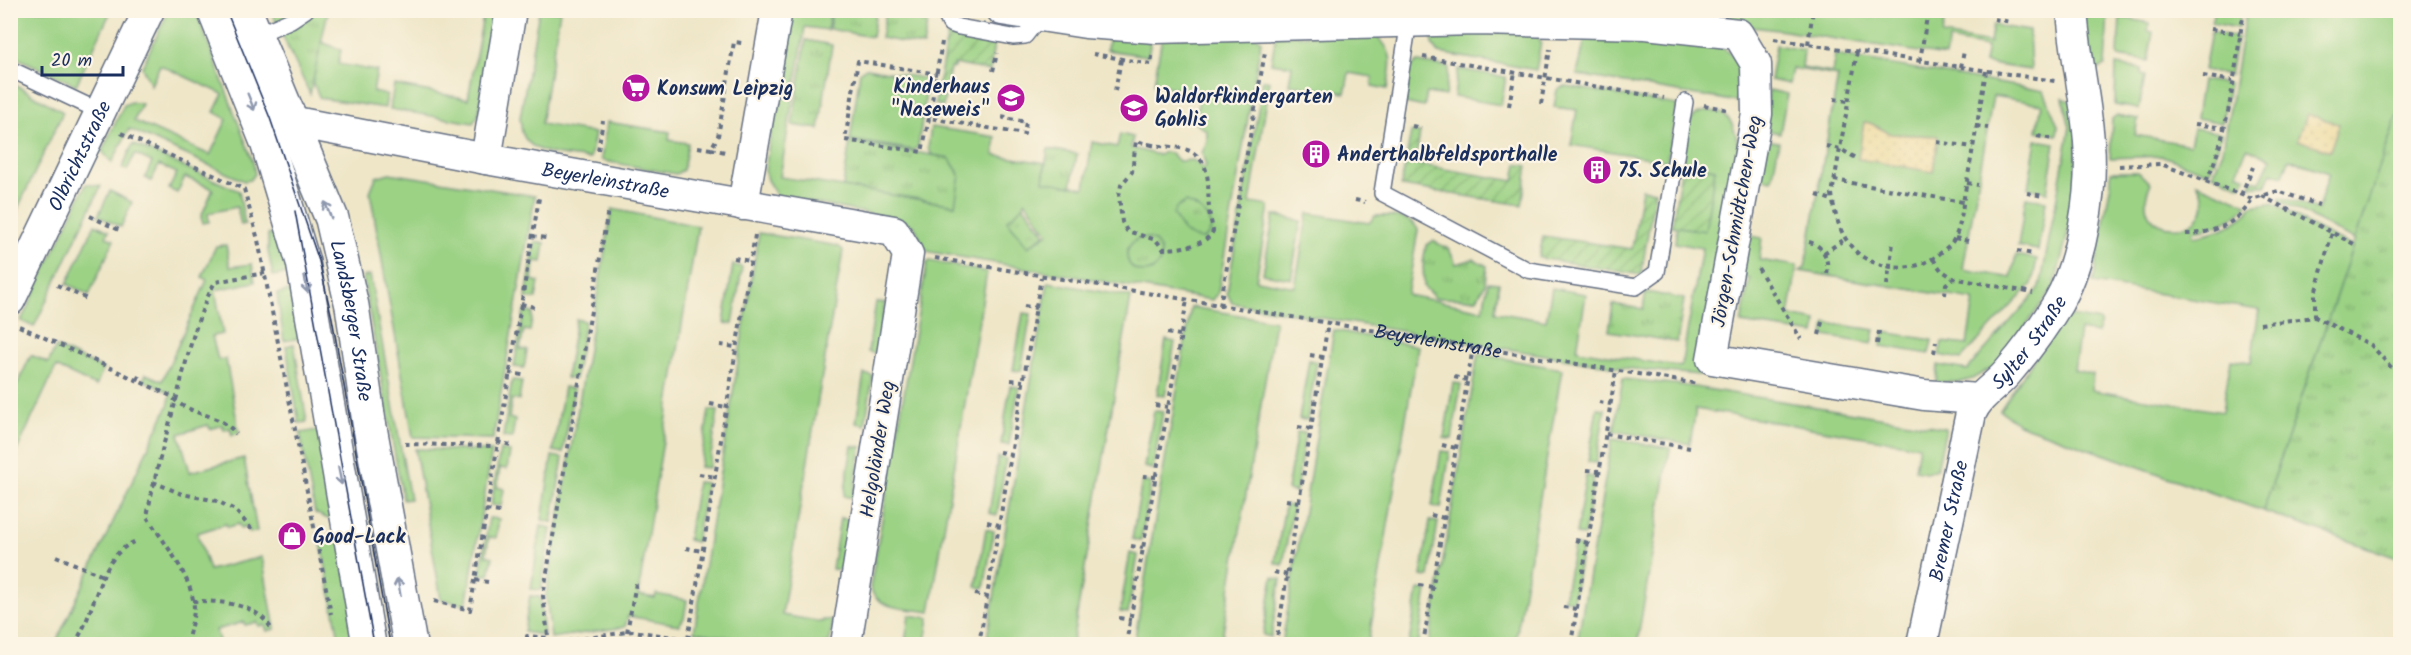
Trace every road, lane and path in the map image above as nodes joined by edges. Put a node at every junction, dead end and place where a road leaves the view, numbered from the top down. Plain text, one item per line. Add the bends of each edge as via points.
1 (149, 10) edge
2 (214, 10) edge
3 (306, 10) edge
4 (511, 10) edge
5 (777, 10) edge
6 (1002, 10) edge
7 (1813, 10) edge
8 (1928, 10) edge
9 (2072, 10) edge
10 (2244, 10) edge
11 (944, 14) edge
12 (1040, 17) junction
13 (1994, 19) dead end
14 (1554, 21) junction
15 (2011, 22) dead end
16 (1262, 26) junction
17 (2211, 29) dead end
18 (243, 31) edge
19 (1408, 33) junction
20 (1738, 34) junction
21 (2240, 34) junction
22 (745, 44) dead end
23 (1808, 44) junction
24 (1964, 51) dead end
25 (1857, 52) junction
26 (996, 58) dead end
27 (1121, 60) dead end
28 (1920, 62) junction
29 (1961, 67) junction
30 (10, 69) edge
31 (993, 71) dead end
32 (1986, 71) junction
33 (1515, 72) junction
34 (937, 74) junction
35 (2203, 76) dead end
36 (1545, 78) junction
37 (2232, 81) junction
38 (2081, 83) junction
39 (1115, 91) dead end
40 (1834, 99) dead end
41 (1848, 101) junction
42 (1685, 102) junction
43 (1541, 104) dead end
44 (1509, 106) dead end
45 (1005, 113) dead end
46 (1756, 114) junction
47 (99, 117) junction
48 (929, 118) junction
49 (290, 121) junction
50 (603, 121) dead end
51 (2195, 124) dead end
52 (1976, 126) junction
53 (1988, 128) dead end
54 (2225, 128) junction
55 (2037, 136) dead end
56 (2053, 139) dead end
57 (1153, 142) joint
58 (1937, 142) dead end
59 (1826, 146) dead end
60 (698, 147) dead end
61 (1973, 147) junction
62 (1840, 149) junction
63 (598, 154) dead end
64 (486, 159) junction
65 (1858, 159) dead end
66 (2109, 166) dead end
67 (2253, 167) dead end
68 (1834, 180) junction
69 (2206, 181) junction
70 (1967, 183) junction
71 (1978, 185) dead end
72 (540, 192) dead end
73 (2027, 193) dead end
74 (1817, 195) dead end
75 (2241, 195) junction
76 (2261, 195) junction
77 (2043, 196) dead end
78 (2252, 199) junction
79 (1832, 200) junction
80 (1963, 202) junction
81 (609, 203) dead end
82 (2319, 206) dead end
83 (90, 216) dead end
84 (749, 217) junction
85 (119, 230) dead end
86 (1735, 232) junction
87 (2332, 233) junction
88 (2186, 234) dead end
89 (532, 236) junction
90 (546, 238) dead end
91 (1845, 238) junction
92 (1955, 238) junction
93 (1968, 241) dead end
94 (1809, 242) dead end
95 (1893, 243) dead end
96 (2354, 244) dead end
97 (2017, 251) dead end
98 (1824, 253) junction
99 (2033, 254) dead end
100 (917, 255) junction
101 (734, 258) dead end
102 (1933, 259) junction
103 (750, 261) junction
104 (1889, 268) junction
105 (265, 273) junction
106 (1827, 275) dead end
107 (1041, 277) junction
108 (1953, 278) junction
109 (57, 285) dead end
110 (1887, 285) dead end
111 (1945, 295) dead end
112 (87, 299) dead end
113 (10, 300) edge
114 (1187, 300) junction
115 (2060, 300) junction
116 (521, 304) junction
117 (1024, 306) dead end
118 (1220, 306) junction
119 (534, 307) dead end
120 (1036, 308) junction
121 (2315, 317) junction
122 (10, 322) edge
123 (1822, 322) dead end
124 (1328, 323) junction
125 (2260, 324) dead end
126 (1879, 331) dead end
127 (1167, 333) dead end
128 (1180, 335) junction
129 (1819, 335) dead end
130 (1802, 339) dead end
131 (1936, 341) dead end
132 (1877, 344) dead end
133 (720, 345) dead end
134 (736, 347) junction
135 (1473, 347) junction
136 (1934, 353) dead end
137 (1310, 355) dead end
138 (1323, 357) junction
139 (1616, 371) junction
140 (141, 372) dead end
141 (1710, 372) junction
142 (509, 373) junction
143 (523, 375) dead end
144 (1454, 377) dead end
145 (2400, 377) edge
146 (137, 380) junction
147 (1011, 380) dead end
148 (1467, 380) junction
149 (1023, 381) junction
150 (1978, 399) junction
151 (176, 402) junction
152 (1599, 402) dead end
153 (710, 404) dead end
154 (1611, 404) junction
155 (1155, 405) dead end
156 (726, 407) junction
157 (1168, 407) junction
158 (1298, 427) dead end
159 (1311, 429) junction
160 (236, 434) dead end
161 (1606, 434) junction
162 (405, 444) dead end
163 (497, 444) junction
164 (512, 445) dead end
165 (1442, 445) dead end
166 (1456, 448) junction
167 (1690, 448) dead end
168 (999, 452) dead end
169 (1011, 454) junction
170 (1587, 470) dead end
171 (1599, 471) junction
172 (699, 474) dead end
173 (1143, 476) dead end
174 (715, 477) junction
175 (1156, 477) junction
176 (153, 482) junction
177 (1286, 500) dead end
178 (1299, 502) junction
179 (486, 510) junction
180 (500, 512) dead end
181 (1431, 515) dead end
182 (1444, 518) junction
183 (987, 522) dead end
184 (999, 525) junction
185 (254, 532) dead end
186 (1575, 540) dead end
187 (136, 541) dead end
188 (1587, 543) junction
189 (1131, 546) dead end
190 (686, 548) dead end
191 (1143, 548) junction
192 (702, 551) junction
193 (56, 556) dead end
194 (1274, 572) dead end
195 (1287, 575) junction
196 (103, 576) junction
197 (475, 580) junction
198 (488, 582) dead end
199 (639, 584) dead end
200 (1419, 585) dead end
201 (1433, 587) junction
202 (975, 594) dead end
203 (987, 597) junction
204 (193, 601) junction
205 (434, 601) dead end
206 (1563, 607) dead end
207 (1577, 609) junction
208 (1119, 618) dead end
209 (1131, 620) junction
210 (332, 621) dead end
211 (272, 630) dead end
212 (627, 632) junction
213 (527, 639) dead end
214 (688, 639) junction
215 (1073, 639) dead end
216 (549, 642) edge
217 (709, 644) edge
218 (74, 645) edge
219 (188, 645) edge
220 (369, 645) edge
221 (410, 645) edge
222 (720, 645) edge
223 (846, 645) edge
224 (979, 645) edge
225 (1067, 645) edge
226 (1126, 645) edge
227 (1276, 645) edge
228 (1423, 645) edge
229 (1570, 645) edge
230 (1922, 645) edge

1 - 47 street, Olbrichtstraße
2 - 18 street, Landsberger Straße
3 - 18 lane via 291,20
4 - 64 street
5 - 84 street
6 - 12 street
7 - 23 path
8 - 28 path
9 - 38 street, Sylter Straße
10 - 21 path
11 - 12 lane via 950,24 1012,37 1025,36
11 - 34 path
12 - 16 street via 1156,28
13 - 15 path
14 - 19 street
14 - 20 street via 1646,24
14 - 36 path
16 - 19 street
16 - 118 path via 1266,50
17 - 21 path
18 - 49 street, Landsberger Straße
18 -> 220 street, Landsberger Straße via 267,142 303,262
19 - 33 path via 1412,55
19 - 42 lane via 1382,193 1528,270 1636,287 1657,272
20 - 23 path
20 - 46 street, Jörgen-Schmidtchen-Weg via 1756,64
21 - 37 path
22 - 60 path via 734,42 718,136 711,149
23 - 25 path
24 - 29 path
25 - 28 path
25 - 41 path
26 - 31 path
27 - 39 path
28 - 29 path
29 - 32 path
30 - 47 lane
32 - 38 path
32 - 52 path
33 - 36 path
33 - 44 path
34 - 48 path
34 - 48 path via 858,61 844,140 922,152
35 - 37 path
36 - 42 path
36 - 43 path
37 - 54 path
38 - 115 street, Sylter Straße via 2089,179 2080,241
40 - 41 path
41 - 62 path
42 - 46 path
45 - 48 path via 1004,118 1026,122 1024,134
46 - 86 street, Jörgen-Schmidtchen-Weg
47 - 105 path via 243,189
47 - 113 street, Olbrichtstraße
49 - 64 street, Beyerleinstraße
221 -> 49 street, Landsberger Straße via 345,272 332,219
50 - 63 path
51 - 54 path
52 - 53 path
52 - 61 path
54 - 69 path
55 - 56 path
57 - 57 path via 1195,154 1210,186 1208,206 1213,231 1187,247 1163,249 1156,240 1127,231 1122,222 1121,185 1132,172 1136,141
58 - 61 path
59 - 62 path
61 - 70 path
62 - 65 path
62 - 68 path
64 - 84 street, Beyerleinstraße
66 - 69 path via 2161,164
67 - 75 path
68 - 79 path
68 - 80 path
69 - 75 path
70 - 71 path
70 - 80 path
72 - 89 path
73 - 77 path
74 - 79 path
75 - 78 path
76 - 78 path
76 - 82 path via 2278,191
76 - 87 path
78 - 88 path via 2238,218 2213,230
79 - 91 path
80 - 92 path
81 - 216 path via 543,596
83 - 85 path
84 - 100 street, Beyerleinstraße via 894,231
84 - 103 path
86 - 130 path
86 - 141 street, Jörgen-Schmidtchen-Weg
87 - 96 path
87 - 121 path via 2315,294
89 - 90 path
89 - 116 path
91 - 98 path
91 - 104 path via 1860,255
92 - 93 path
92 - 102 path
94 - 98 path
95 - 104 path
97 - 99 path
98 - 106 path via 1829,263
100 - 107 path, Beyerleinstraße
100 - 223 street, Helgoländer Weg
101 - 103 path
102 - 104 path via 1911,267
102 - 108 path
103 - 134 path
104 - 110 path
105 - 151 path via 215,282 195,327
105 - 210 path
107 - 114 path, Beyerleinstraße
107 - 120 path
108 - 111 path via 1946,284
108 - 115 path
109 - 112 path
114 - 118 path, Beyerleinstraße
114 - 128 path
115 - 150 street, Sylter Straße via 2012,367
116 - 119 path
116 - 142 path
117 - 120 path
118 - 124 path, Beyerleinstraße
120 - 149 path
121 - 125 path
121 - 145 path via 2371,345
122 - 146 path
123 - 129 path
124 - 135 path, Beyerleinstraße
124 - 138 path
126 - 132 path
127 - 128 path
128 - 157 path
131 - 136 path
133 - 134 path
134 - 156 path
135 - 139 path, Beyerleinstraße
135 - 148 path
137 - 138 path
138 - 159 path
139 - 141 path, Beyerleinstraße
139 - 154 path
140 - 146 path
141 - 150 street, Sylter Straße
142 - 143 path
142 - 163 path
144 - 148 path
146 - 151 path
147 - 149 path
148 - 166 path
149 - 169 path
150 - 230 street, Bremer Straße via 1967,428
151 - 160 path via 224,422
151 - 176 path
152 - 154 path
153 - 156 path
154 - 161 path
155 - 157 path
156 - 174 path
157 - 175 path
158 - 159 path
159 - 178 path
161 - 167 path
161 - 171 path
162 - 163 path
163 - 164 path
163 - 179 path
165 - 166 path
166 - 182 path
168 - 169 path
169 - 184 path
170 - 171 path
171 - 188 path
172 - 174 path
173 - 175 path
174 - 192 path
175 - 191 path
176 - 185 path via 236,510
176 - 204 path via 147,517 186,579
177 - 178 path
178 - 195 path
179 - 180 path
179 - 197 path
181 - 182 path
182 - 201 path
183 - 184 path
184 - 203 path
186 - 188 path
187 - 196 path via 116,553
188 - 207 path
189 - 191 path
190 - 192 path
191 - 209 path
192 - 214 path
193 - 196 path
194 - 195 path
195 - 227 path
196 - 218 path
197 - 198 path
197 - 205 path via 470,610
199 - 212 path via 636,583
200 - 201 path
201 - 228 path
202 - 203 path
203 - 224 path
204 - 211 path via 213,601 257,612
204 - 219 path
206 - 207 path
207 - 229 path
208 - 209 path
209 - 226 path
212 - 214 path
212 - 216 path
213 - 216 path
214 - 217 path
215 - 225 path via 1068,638
217 - 222 path

